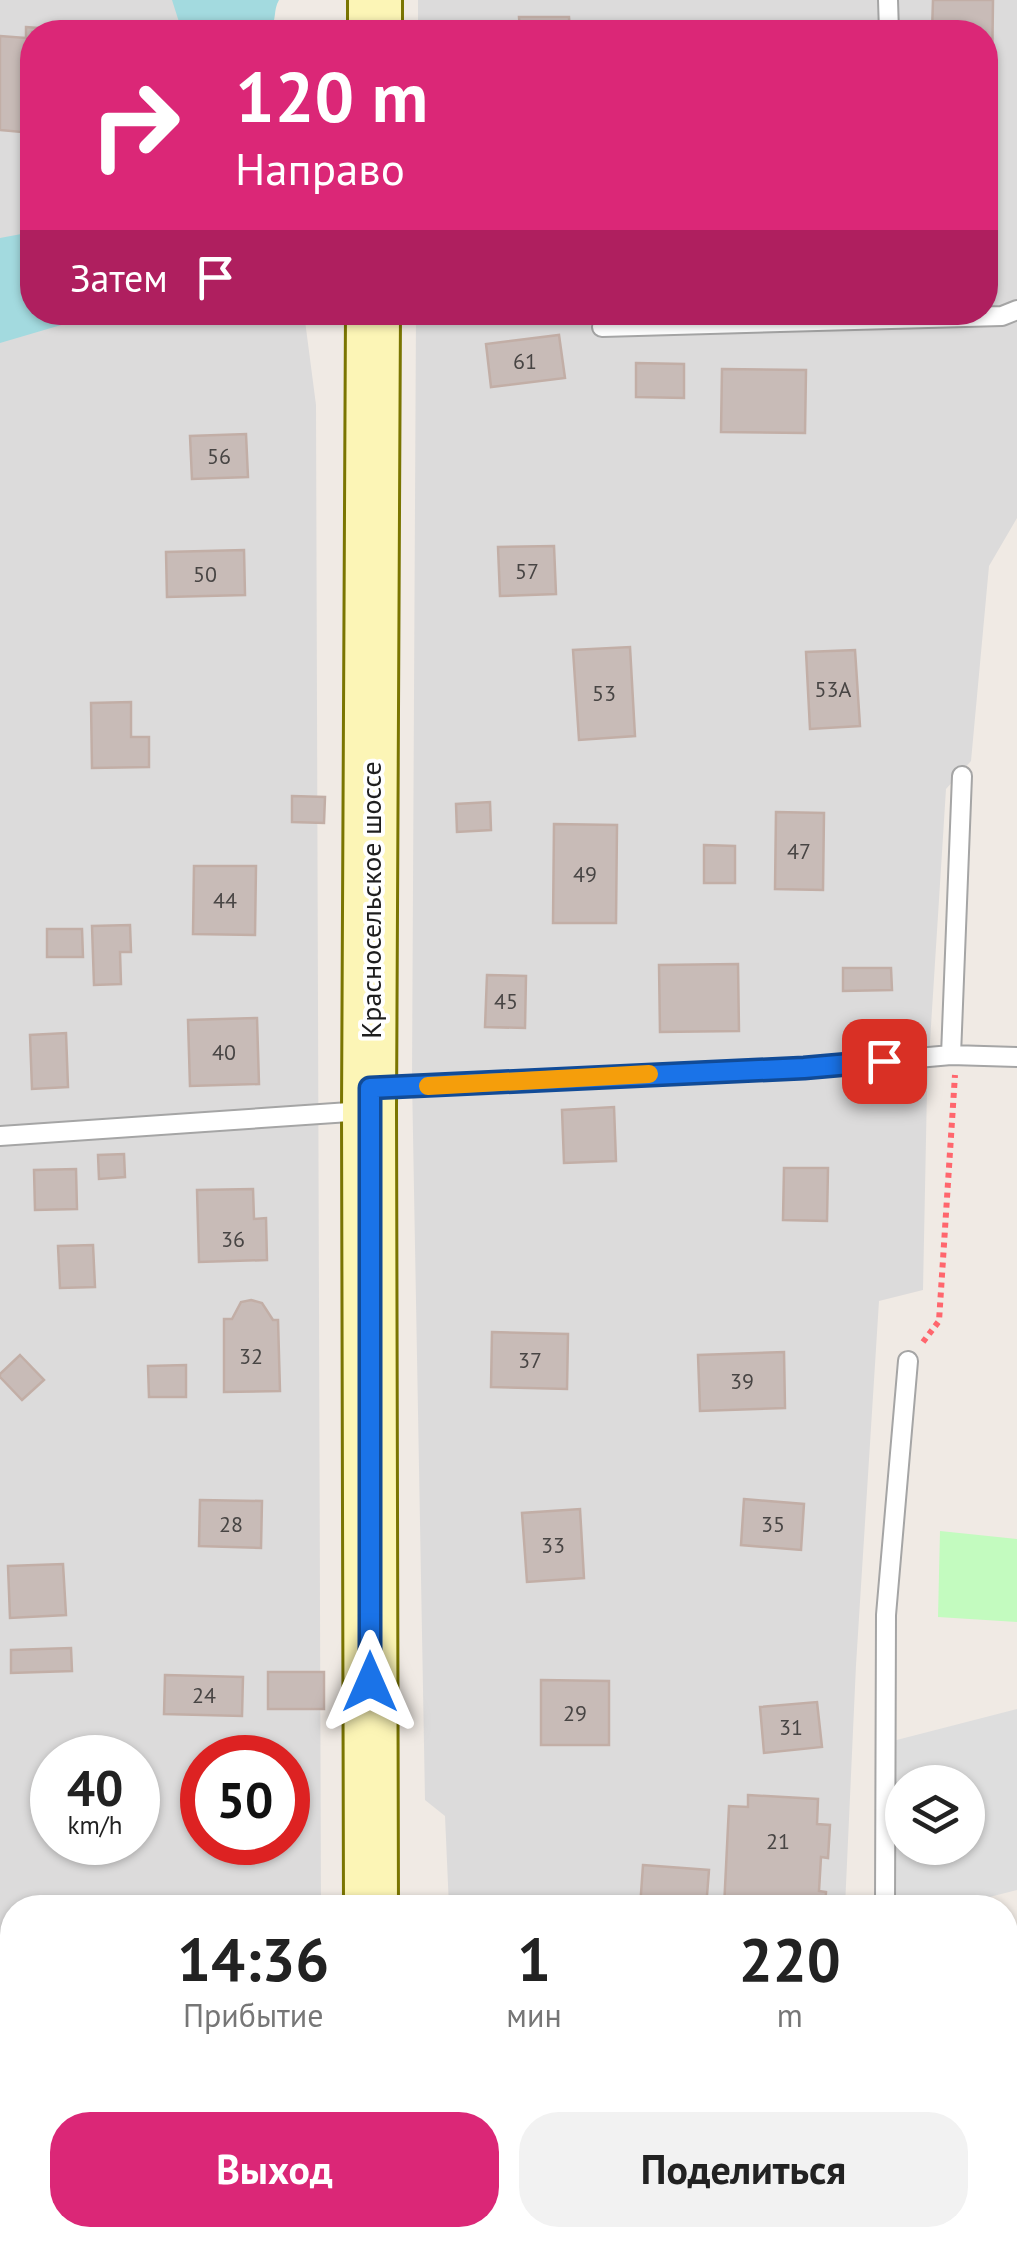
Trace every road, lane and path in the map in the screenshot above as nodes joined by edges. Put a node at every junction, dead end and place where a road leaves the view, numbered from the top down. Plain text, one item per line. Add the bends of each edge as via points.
1 (373, 325) edge
2 (675, 325) edge
3 (602, 327) dead end
4 (962, 776) dead end
5 (952, 1054) junction
6 (1017, 1057) edge
7 (370, 1099) junction
8 (0, 1136) edge
9 (908, 1361) joint
10 (370, 1895) edge
11 (885, 1895) edge

1 - 7 main road, Красносельское шоссе
2 - 3 lane
4 - 5 lane
5 - 6 lane
5 - 7 lane
5 - 9 path via 956,1078 939,1322
7 - 8 lane
7 - 10 main road, Красносельское шоссе
9 - 11 lane via 886,1616

